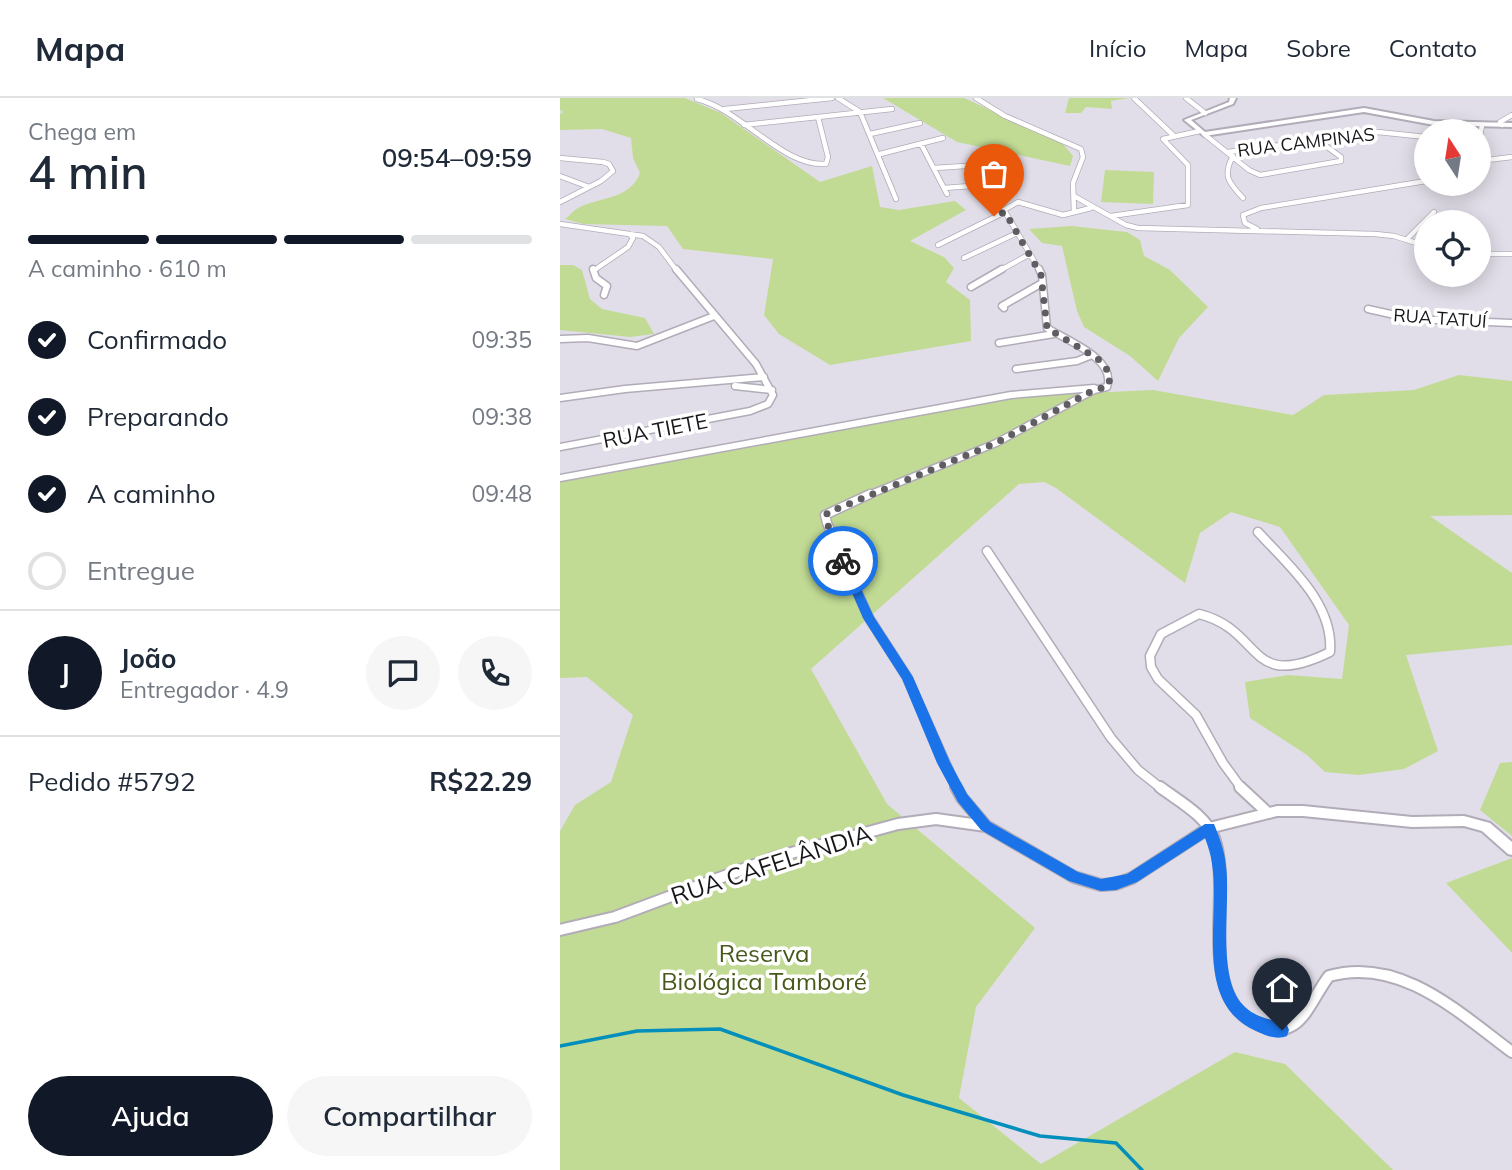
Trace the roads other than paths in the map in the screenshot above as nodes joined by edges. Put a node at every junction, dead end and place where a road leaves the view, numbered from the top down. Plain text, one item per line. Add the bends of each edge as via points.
1 (832, 98) edge
2 (838, 98) edge
3 (976, 98) edge
4 (1134, 98) edge
5 (1186, 98) edge
6 (1233, 98) edge
7 (697, 99) edge
8 (725, 109) junction
9 (892, 109) dead end
10 (860, 112) junction
11 (1205, 113) junction
12 (1512, 115) edge
13 (818, 117) junction
14 (1414, 119) edge
15 (920, 123) dead end
16 (744, 125) junction
17 (1491, 125) edge
18 (1502, 125) junction
19 (1512, 125) edge
20 (1202, 132) junction
21 (870, 134) junction
22 (1173, 135) junction
23 (1414, 136) edge
24 (943, 138) dead end
25 (1319, 141) junction
26 (921, 144) junction
27 (880, 154) junction
28 (1230, 154) junction
29 (1512, 157) edge
30 (560, 158) edge
31 (1491, 160) edge
32 (981, 165) dead end
33 (934, 168) junction
34 (560, 176) edge
35 (1011, 183) dead end
36 (1414, 183) edge
37 (589, 187) junction
38 (1074, 196) junction
39 (1243, 198) dead end
40 (896, 200) dead end
41 (560, 202) edge
42 (1092, 208) junction
43 (1005, 212) junction
44 (1074, 212) junction
45 (1108, 216) junction
46 (560, 224) edge
47 (1259, 231) junction
48 (1017, 233) junction
49 (1414, 233) edge
50 (629, 234) junction
51 (1407, 240) junction
52 (1414, 242) edge
53 (938, 245) dead end
54 (1030, 254) junction
55 (1491, 254) edge
56 (1512, 254) edge
57 (964, 258) dead end
58 (1042, 283) junction
59 (971, 287) dead end
60 (1026, 291) junction
61 (1043, 293) junction
62 (604, 295) dead end
63 (1003, 308) dead end
64 (1368, 309) dead end
65 (714, 316) junction
66 (1512, 323) edge
67 (1054, 334) junction
68 (560, 339) edge
69 (999, 343) dead end
70 (1092, 355) junction
71 (1016, 369) dead end
72 (764, 377) junction
73 (708, 384) junction
74 (1107, 387) junction
75 (772, 390) junction
76 (560, 398) edge
77 (560, 447) edge
78 (560, 478) edge
79 (1258, 532) dead end
80 (987, 551) dead end
81 (1268, 813) junction
82 (986, 826) junction
83 (1209, 828) junction
84 (1512, 850) edge
85 (560, 930) edge
86 (1512, 1052) edge

1 - 8 street
2 - 10 street
3 - 38 street via 1005,116 1081,149
4 - 22 street
5 - 11 street
6 - 11 street
7 - 8 street
8 - 16 street
9 - 10 street
10 - 13 street
10 - 21 street
11 - 20 street via 1187,120
12 - 18 street via 1500,122
13 - 16 street
13 - 16 street via 828,157 824,166 811,164
14 - 20 street via 1357,110
15 - 21 street
17 - 18 street
18 - 19 street
20 - 22 street
20 - 28 street
21 - 27 street
22 - 45 street via 1163,141 1188,165 1188,205
23 - 25 street, RUA CAMPINAS via 1382,132
24 - 26 street
25 - 28 street, RUA CAMPINAS
25 - 28 street via 1341,161 1263,176
26 - 27 street
26 - 33 street
27 - 40 street
28 - 39 street, RUA CAMPINAS via 1224,176
29 - 31 street
30 - 37 street via 609,164 612,174
32 - 33 street
33 - 35 street via 946,191
34 - 37 street
36 - 47 street via 1261,208 1243,215 1245,223
37 - 41 street
38 - 42 street
38 - 44 street
42 - 44 street
42 - 45 street
43 - 44 street via 1005,207 1020,202 1058,214
43 - 48 street
43 - 53 street
45 - 47 street via 1138,228
46 - 50 street
47 - 51 street via 1375,234
48 - 54 street
48 - 57 street
49 - 51 street
50 - 62 street via 633,238 628,247 592,270 607,286
50 - 65 street via 654,241
51 - 52 street
54 - 58 street
54 - 59 street
55 - 56 street
58 - 60 street
58 - 61 street
60 - 61 street
60 - 63 street
61 - 67 street via 1047,328
64 - 66 street, RUA TATUÍ via 1413,319
65 - 68 street via 637,346 588,338
65 - 72 street
67 - 69 street
67 - 70 street
70 - 71 street
70 - 74 street via 1108,371
72 - 73 street, RUA TIETE
72 - 75 street
73 - 75 street, RUA TIETE
73 - 76 street, RUA TIETE
74 - 78 street via 1011,395
74 - 82 street, RUA CAFELÂNDIA via 996,443 825,516 869,618 907,677 962,798
75 - 77 street, RUA TIETE via 772,400 750,411
79 - 81 street via 1322,611 1332,628 1330,652 1302,666 1270,664 1221,620 1199,614 1161,634 1150,656 1158,680 1196,715 1232,776
80 - 83 street via 1121,752
81 - 83 street
81 - 84 street via 1471,821 1495,832
82 - 83 street, RUA CAFELÂNDIA via 1062,871 1101,885 1132,878
82 - 85 street, RUA CAFELÂNDIA via 936,819 898,824 773,858 615,917
83 - 86 street via 1219,864 1221,971 1236,1009 1250,1021 1267,1028 1294,1028 1329,976 1361,970 1405,979

